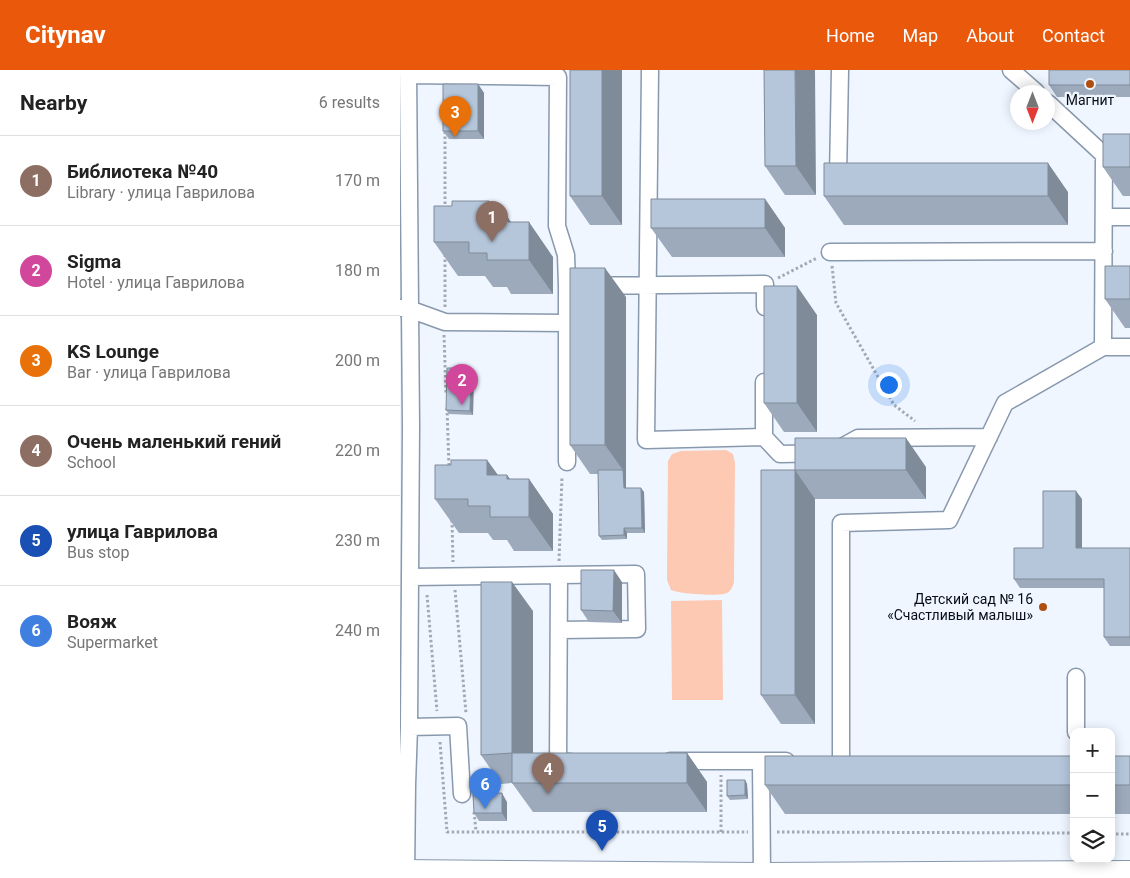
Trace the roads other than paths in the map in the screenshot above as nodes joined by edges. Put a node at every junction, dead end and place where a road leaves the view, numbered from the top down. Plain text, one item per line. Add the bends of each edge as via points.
1 (650, 70) edge
2 (840, 70) edge
3 (1011, 70) edge
4 (408, 73) edge
5 (1028, 85) edge
6 (1055, 110) edge
7 (404, 138) edge
8 (1130, 145) edge
9 (1104, 156) junction
10 (838, 177) edge
11 (1104, 217) junction
12 (1130, 217) edge
13 (1104, 251) junction
14 (830, 252) road end
15 (567, 286) junction
16 (648, 286) junction
17 (405, 309) edge
18 (765, 322) edge
19 (567, 324) junction
20 (1103, 347) junction
21 (1130, 348) edge
22 (764, 370) edge
23 (405, 430) edge
24 (764, 437) junction
25 (989, 437) junction
26 (567, 462) road end
27 (559, 575) junction
28 (418, 576) junction
29 (404, 619) edge
30 (558, 630) junction
31 (1076, 677) dead end
32 (404, 686) edge
33 (409, 727) junction
34 (1076, 728) edge
35 (806, 760) edge
36 (823, 760) edge
37 (841, 760) junction
38 (861, 760) edge
39 (654, 761) edge
40 (761, 761) junction
41 (587, 762) edge
42 (403, 785) edge
43 (462, 794) dead end
44 (404, 872) edge
45 (1130, 872) edge
46 (762, 873) junction
47 (912, 875) edge

1 - 16 street
2 - 10 street
3 - 5 street
4 - 7 street
4 - 15 street via 558,77 557,226 566,255
6 - 9 street
7 - 17 street
8 - 9 street via 1117,145
9 - 11 street
11 - 12 street
11 - 13 street
13 - 14 street
13 - 20 street
15 - 16 street
15 - 19 street
16 - 18 street via 765,284
16 - 24 street via 646,440
17 - 19 street via 445,322
17 - 23 street
19 - 26 street
20 - 21 street
20 - 25 street via 1005,403
22 - 24 street
23 - 28 street
24 - 25 street via 780,454 831,453 858,438
25 - 37 street via 949,520 841,523
27 - 28 street
27 - 30 street
27 - 30 street via 636,574 637,629
28 - 29 street
29 - 32 street
30 - 41 street via 558,762
31 - 34 street
32 - 33 street
33 - 42 street
33 - 43 street via 458,726
35 - 40 street
36 - 37 street
37 - 38 street
39 - 40 street
40 - 46 street
42 - 44 street
44 - 46 main road
45 - 47 main road
46 - 47 main road

